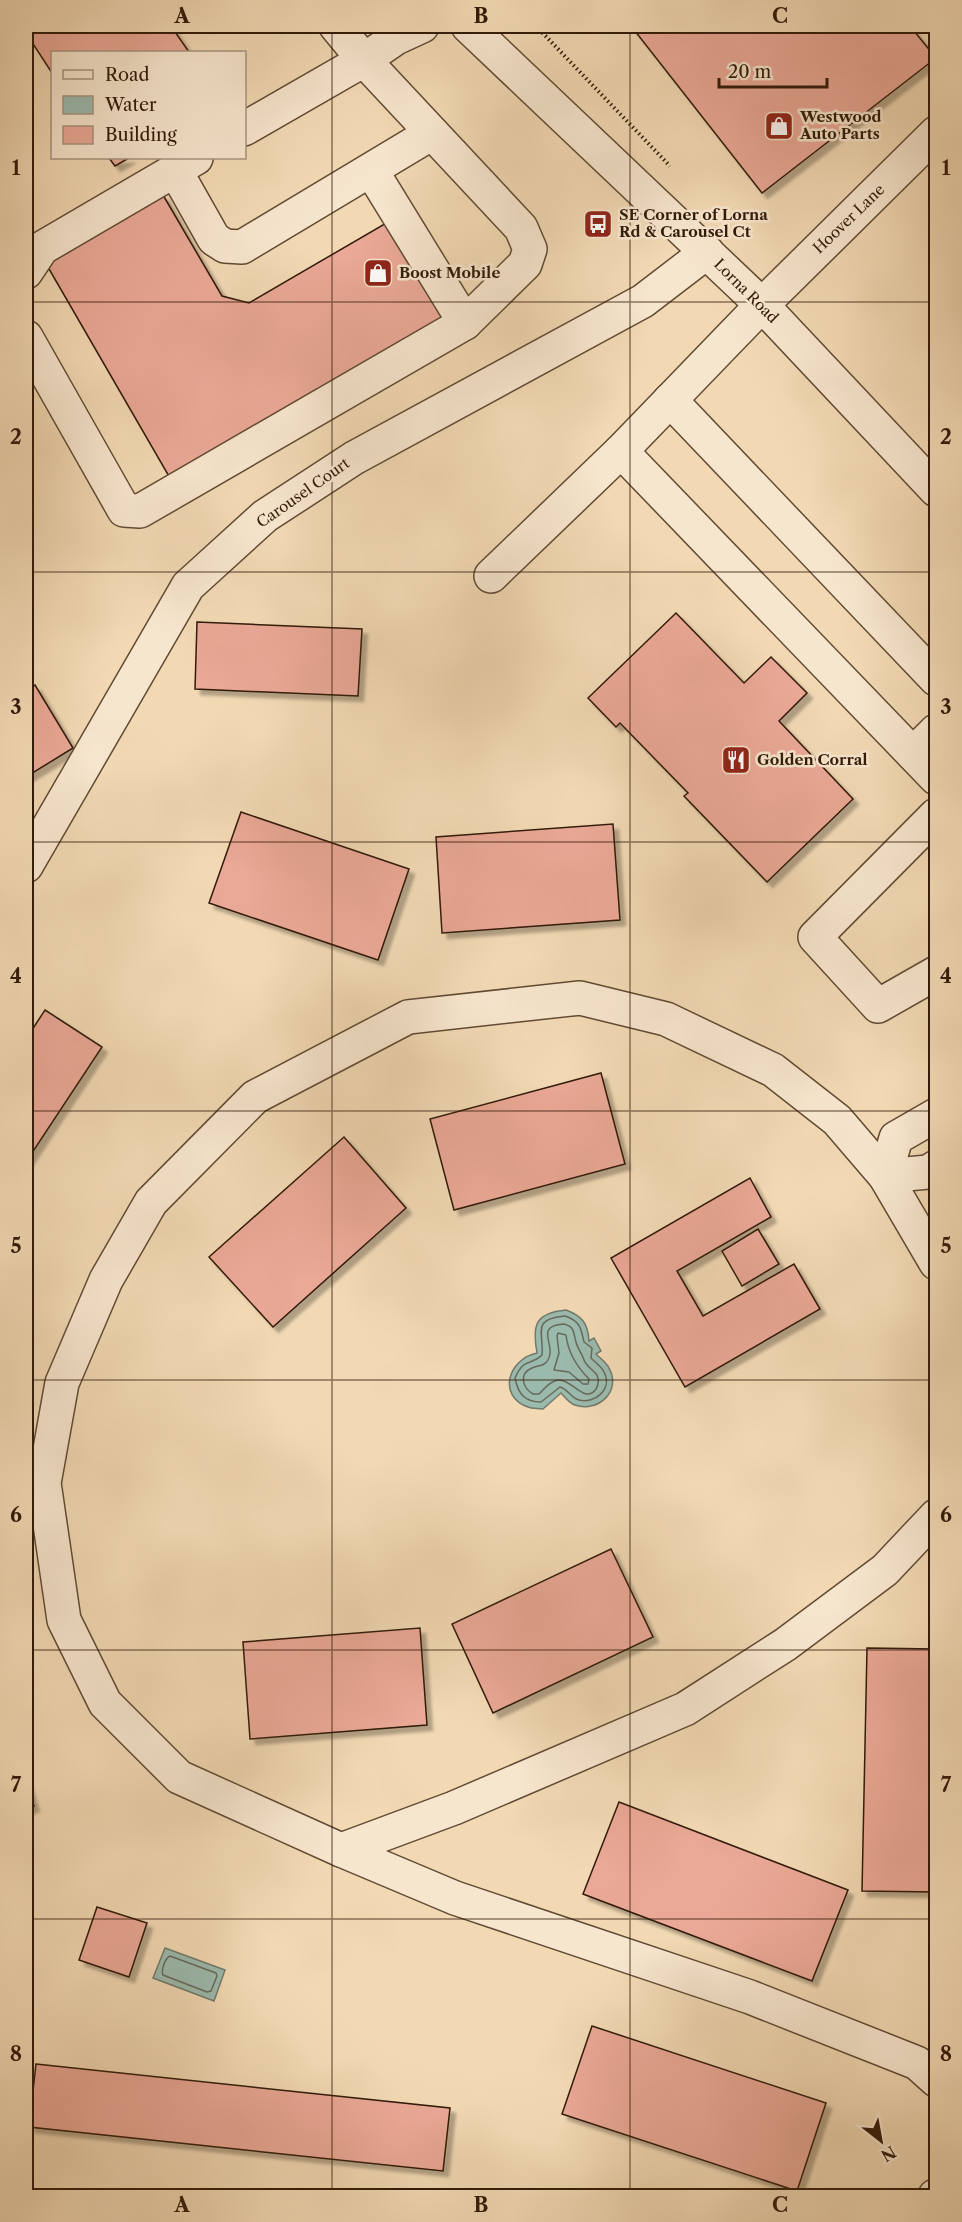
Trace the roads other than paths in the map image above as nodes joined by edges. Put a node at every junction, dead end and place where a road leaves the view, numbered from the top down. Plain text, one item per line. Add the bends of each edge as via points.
1 (336, 26) edge
2 (422, 26) edge
3 (468, 26) edge
4 (364, 60) junction
5 (246, 128) edge
6 (432, 133) junction
7 (936, 133) edge
8 (185, 164) edge
9 (371, 170) junction
10 (706, 252) junction
11 (26, 272) edge
12 (762, 305) junction
13 (465, 323) junction
14 (26, 337) edge
15 (670, 400) junction
16 (621, 451) junction
17 (931, 475) edge
18 (491, 576) dead end
19 (936, 679) edge
20 (936, 731) edge
21 (913, 754) junction
22 (936, 778) edge
23 (936, 814) edge
24 (26, 866) edge
25 (936, 973) edge
26 (936, 1115) edge
27 (936, 1167) edge
28 (885, 1176) junction
29 (936, 1263) edge
30 (936, 1516) edge
31 (341, 1850) junction
32 (936, 2080) edge

1 - 4 street
2 - 4 street
3 - 10 street, Lorna Road
4 - 5 street
4 - 6 street
6 - 9 street
6 - 13 street via 521,228 530,249 525,264
7 - 12 street, Hoover Lane
8 - 9 street via 214,239 225,246 242,247
8 - 11 street via 42,248
9 - 13 street
10 - 12 street, Lorna Road
10 - 24 street, Carousel Court via 643,300 354,458 265,516 188,586
12 - 15 street, Hoover Lane
12 - 17 street, Lorna Road
13 - 14 street via 140,510 124,510
15 - 16 street, Hoover Lane
15 - 19 street
16 - 18 street, Hoover Lane
16 - 21 street
20 - 21 street
21 - 22 street
23 - 25 street via 815,937 878,1006
26 - 28 street via 896,1138
27 - 28 street via 928,1172
28 - 29 street
28 - 31 street via 837,1120 773,1070 666,1019 580,998 408,1017 255,1097 151,1202 106,1281 62,1383 44,1483 64,1620 105,1703 178,1777
30 - 31 street via 885,1570 786,1644 686,1709 454,1808
31 - 32 street via 455,1898 750,1997 917,2063

